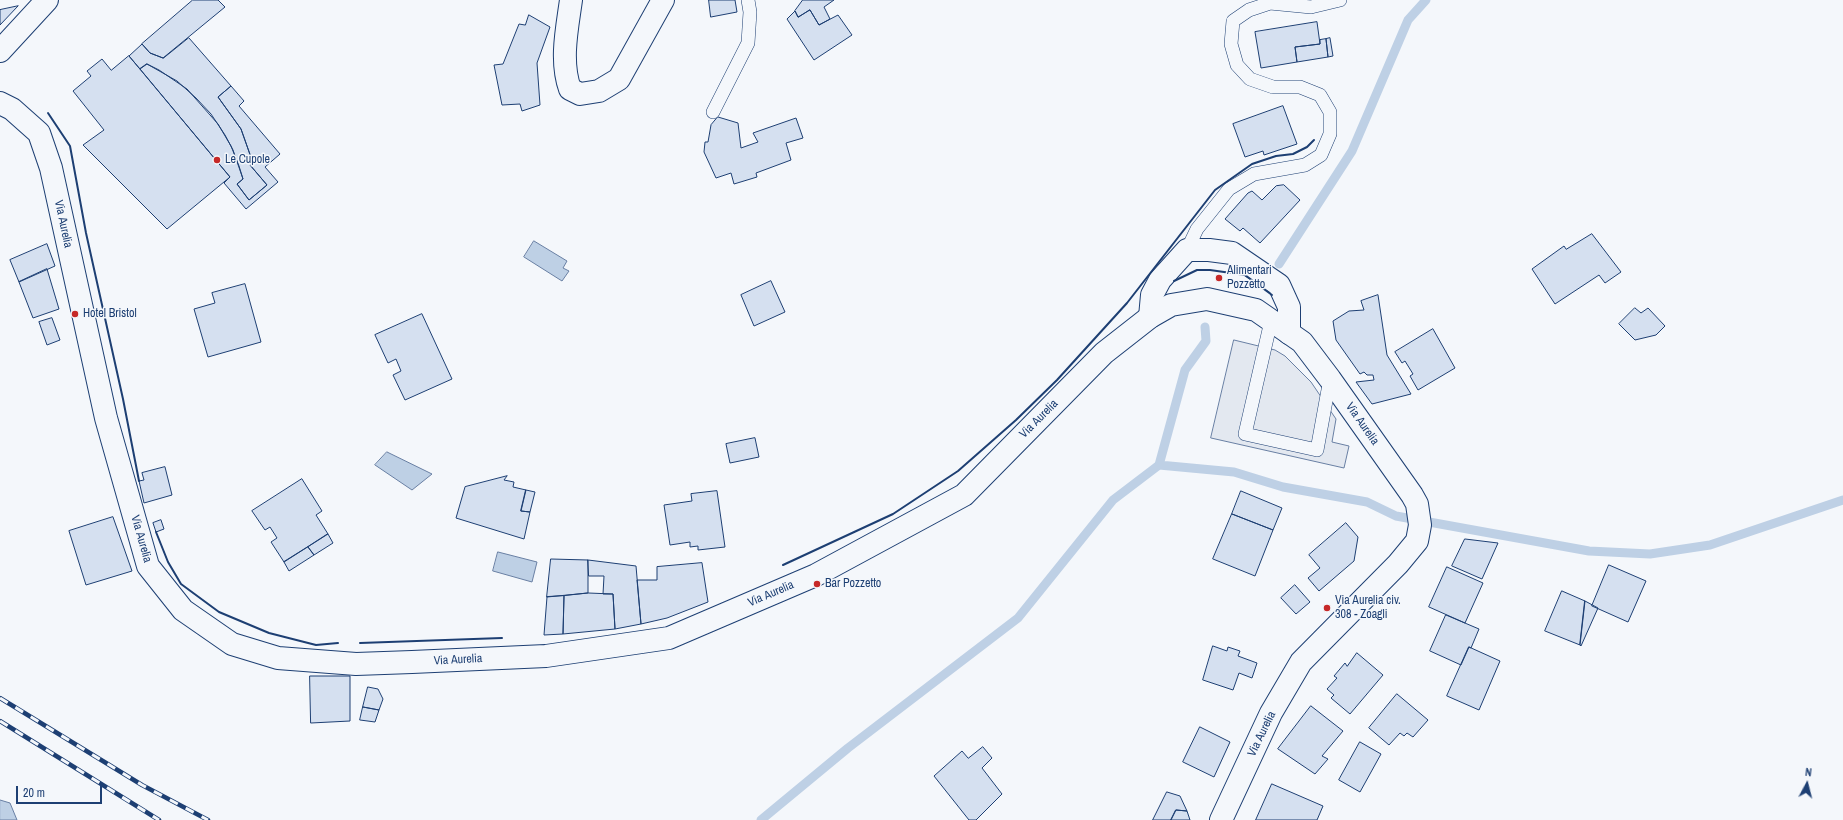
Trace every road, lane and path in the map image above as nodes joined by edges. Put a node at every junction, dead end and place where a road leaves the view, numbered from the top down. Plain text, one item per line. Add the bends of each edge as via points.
1 (47, 0) edge
2 (571, 0) edge
3 (663, 0) edge
4 (748, 0) edge
5 (1340, 0) edge
6 (0, 51) edge
7 (6, 106) edge
8 (713, 112) dead end
9 (1187, 250) junction
10 (1263, 316) junction
11 (1150, 317) junction
12 (1289, 333) junction
13 (1330, 378) junction
14 (1221, 820) edge

1 - 6 main road
2 - 3 main road via 565,48 565,77 570,89 580,94 599,90 619,79
4 - 8 lane via 748,43
5 - 9 lane via 1311,7 1270,3 1249,10 1233,21 1231,44 1238,65 1250,79 1273,86 1300,87 1320,95 1330,112 1330,134 1321,155 1305,165 1254,174 1229,189 1197,229
7 - 11 main road, Via Aurelia via 39,133 52,168 106,418 148,566 183,610 232,644 278,658 356,664 546,656 669,638 816,575 964,495 1104,353
9 - 11 main road via 1160,280 1152,295
9 - 12 main road via 1232,253 1278,285 1289,307
10 - 11 main road, Via Aurelia via 1207,299 1171,305
10 - 12 main road, Via Aurelia
10 - 13 lane via 1245,434 1317,450
12 - 13 main road, Via Aurelia via 1302,342
13 - 14 main road, Via Aurelia via 1417,504 1420,525 1417,540 1398,564 1301,662 1271,713

